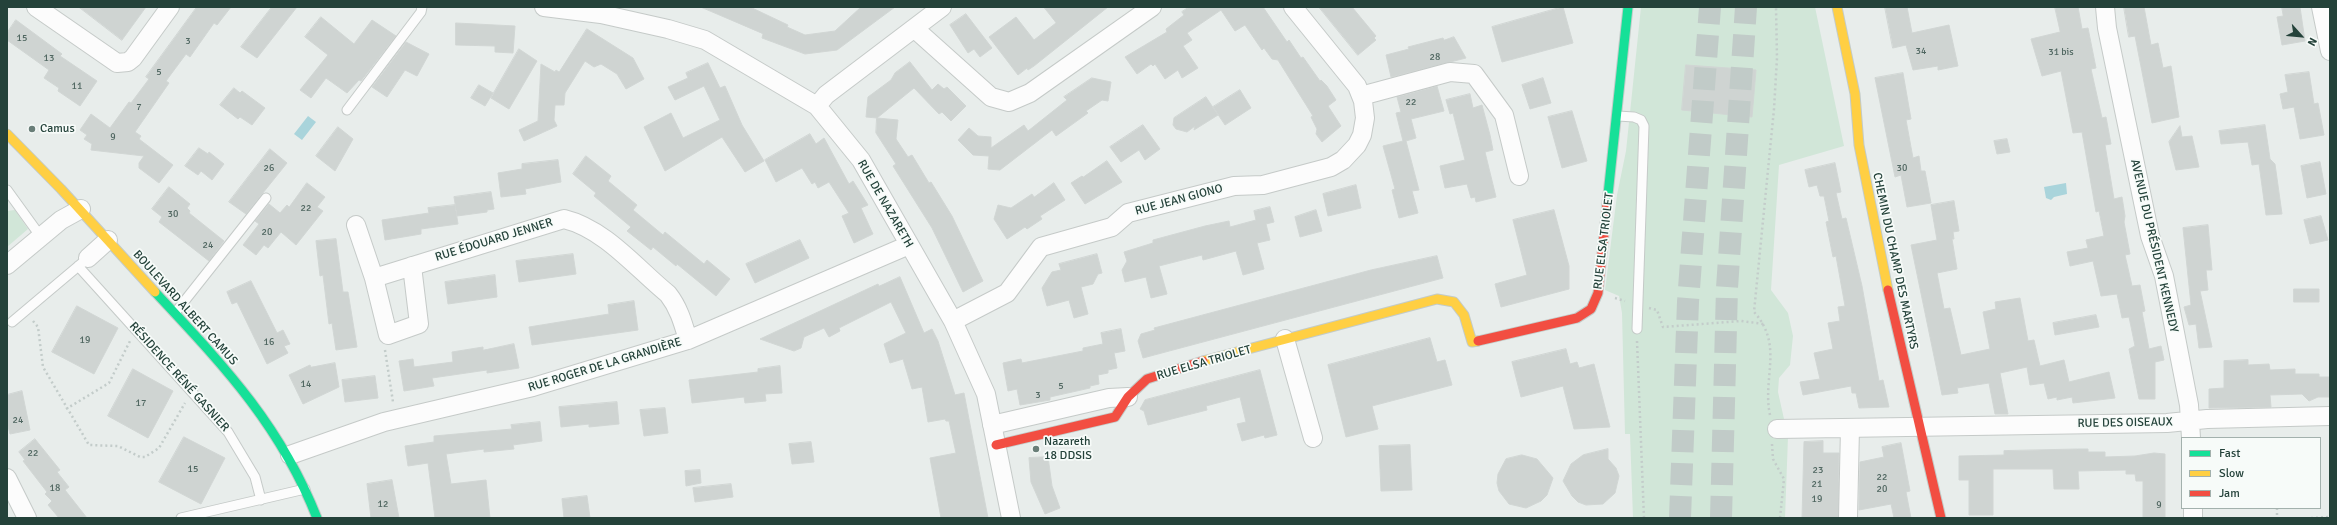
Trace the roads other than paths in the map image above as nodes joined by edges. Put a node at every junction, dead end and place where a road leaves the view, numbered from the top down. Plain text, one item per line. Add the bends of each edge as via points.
1 (36, 7) edge
2 (170, 7) edge
3 (422, 7) edge
4 (544, 7) edge
5 (942, 7) edge
6 (1152, 7) edge
7 (1293, 7) edge
8 (1628, 7) edge
9 (1838, 7) edge
10 (2105, 7) edge
11 (2322, 7) edge
12 (915, 29) junction
13 (2330, 51) edge
14 (1361, 96) junction
15 (817, 106) junction
16 (347, 110) dead end
17 (1618, 116) junction
18 (7, 134) edge
19 (1519, 176) dead end
20 (7, 190) edge
21 (266, 198) dead end
22 (81, 209) junction
23 (356, 225) dead end
24 (41, 236) junction
25 (108, 240) junction
26 (909, 245) junction
27 (83, 262) junction
28 (7, 265) edge
29 (412, 266) junction
30 (374, 278) junction
31 (176, 313) junction
32 (953, 321) junction
33 (12, 322) dead end
34 (1637, 329) road end
35 (1286, 339) junction
36 (688, 340) junction
37 (1128, 397) junction
38 (2330, 416) edge
39 (2190, 420) junction
40 (992, 425) junction
41 (1920, 425) junction
42 (1777, 428) road end
43 (1850, 428) junction
44 (2191, 437) edge
45 (1312, 438) dead end
46 (996, 445) junction
47 (290, 455) junction
48 (7, 478) edge
49 (307, 489) junction
50 (261, 500) junction
51 (27, 518) edge
52 (181, 518) edge
53 (317, 518) edge
54 (1011, 518) edge
55 (1848, 518) edge
56 (1941, 518) edge

1 - 2 street via 117,63 133,58
3 - 16 lane via 421,12
4 - 15 street, RUE DE NAZARETH via 601,14 705,40
5 - 12 street
6 - 12 street via 1030,93 1009,102 996,100 987,95
7 - 14 street, RUE JEAN GIONO via 1357,86
8 - 17 street, RUE ELSA TRIOLET
9 - 41 street, CHEMIN DU CHAMP DES MARTYRS via 1855,94 1860,153 1896,330
10 - 39 street, AVENUE DU PRÉSIDENT KENNEDY via 2107,28 2150,236 2164,276
11 - 13 street
12 - 15 street via 826,95
14 - 19 street via 1450,72 1474,74 1504,115
14 - 32 street, RUE JEAN GIONO via 1365,118 1362,135 1357,145 1343,160 1331,167 1263,185 1234,186 1128,213 1112,227 1041,247 1008,293
15 - 26 street, RUE DE NAZARETH via 861,160
17 - 34 lane via 1634,117 1641,120 1644,126
17 - 35 street, RUE ELSA TRIOLET via 1598,293 1591,309 1577,318 1472,342 1464,315 1454,302 1437,299
18 - 22 street, BOULEVARD ALBERT CAMUS
20 - 24 lane
21 - 31 lane
22 - 24 street via 61,220
22 - 25 street, BOULEVARD ALBERT CAMUS
23 - 30 street
24 - 28 street
25 - 27 street
25 - 31 street, BOULEVARD ALBERT CAMUS
26 - 32 street, RUE DE NAZARETH
26 - 36 street, RUE ROGER DE LA GRANDIÈRE
27 - 33 lane
27 - 50 lane, RÉSIDENCE RÉNÉ GASNIER via 228,432 255,477
29 - 30 street, RUE ÉDOUARD JENNER
29 - 30 street via 419,324 388,335
29 - 36 street, RUE ÉDOUARD JENNER via 564,219 580,223 608,242 668,294 681,315
31 - 47 street, BOULEVARD ALBERT CAMUS via 212,353
32 - 40 street, RUE DE NAZARETH via 986,394
35 - 37 street, RUE ELSA TRIOLET via 1193,364 1147,380
35 - 45 street
36 - 47 street, RUE ROGER DE LA GRANDIÈRE via 533,388 384,422
37 - 40 street via 1109,398
37 - 46 street, RUE ELSA TRIOLET via 1115,417
38 - 39 street, RUE DES OISEAUX
39 - 41 street, RUE DES OISEAUX via 2151,423
39 - 44 street, AVENUE DU PRÉSIDENT KENNEDY
40 - 46 street, RUE DE NAZARETH
41 - 43 street, RUE DES OISEAUX
41 - 56 street, CHEMIN DU CHAMP DES MARTYRS
42 - 43 street, RUE DES OISEAUX
43 - 55 street
46 - 54 street, RUE DE NAZARETH
47 - 49 street, BOULEVARD ALBERT CAMUS
48 - 51 street
49 - 50 lane
49 - 53 street, BOULEVARD ALBERT CAMUS
50 - 52 lane

